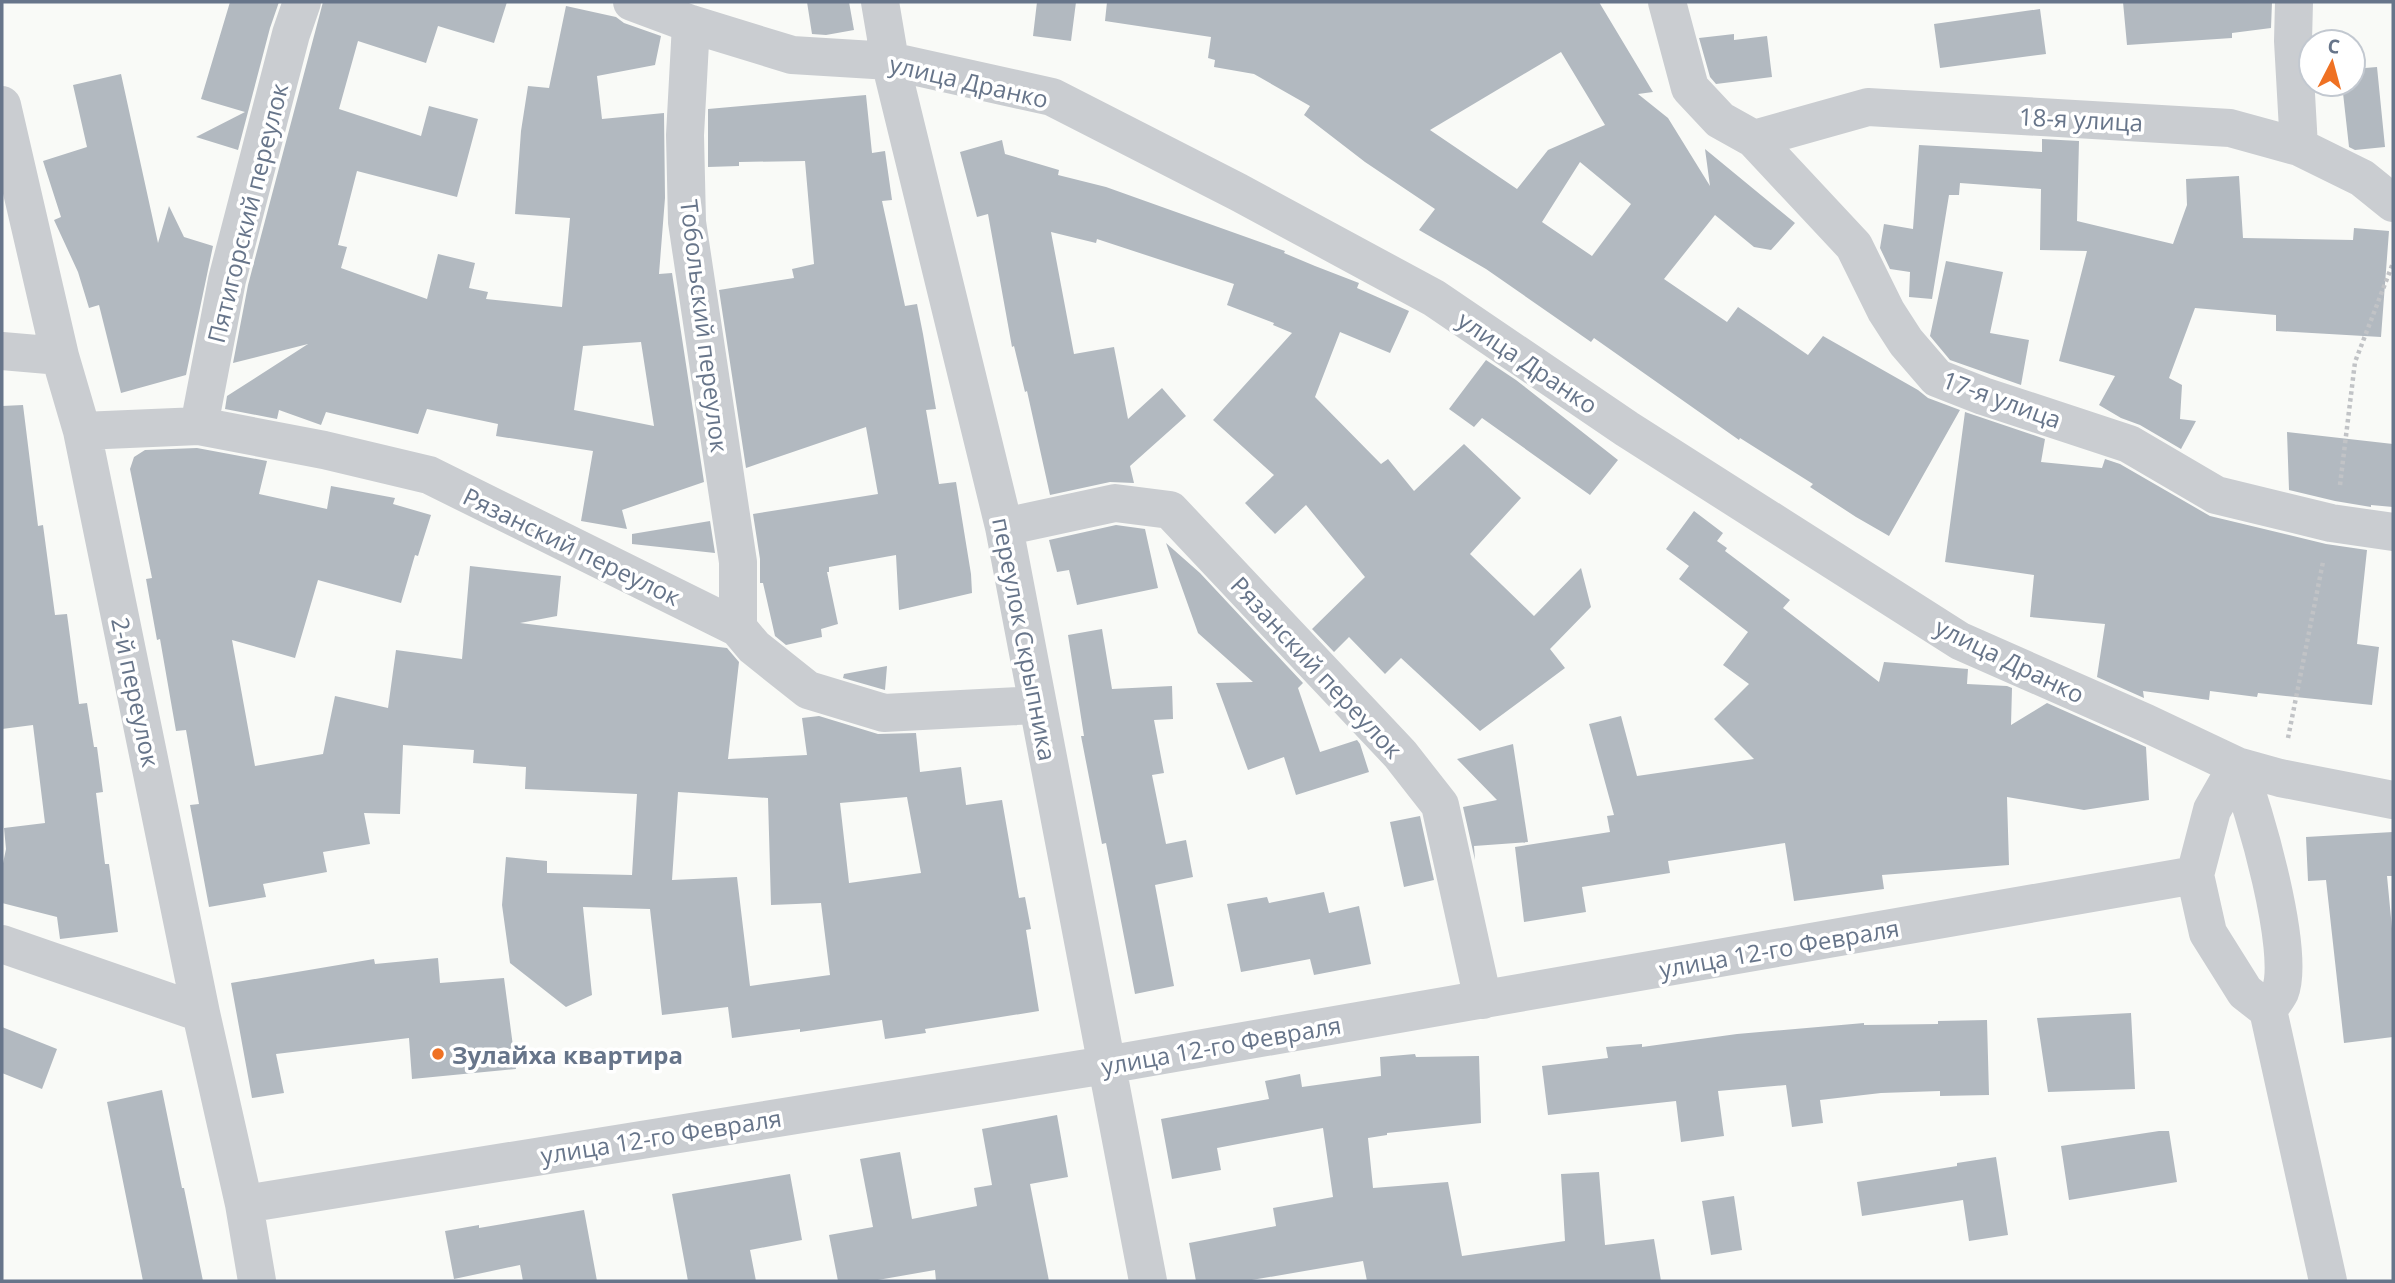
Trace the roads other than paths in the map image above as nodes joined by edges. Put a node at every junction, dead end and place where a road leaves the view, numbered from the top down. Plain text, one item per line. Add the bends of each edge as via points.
1 (302, 2) edge
2 (880, 2) edge
3 (1667, 2) edge
4 (2294, 2) edge
5 (660, 10) edge
6 (890, 61) junction
7 (2, 105) edge
8 (1754, 139) junction
9 (2299, 148) junction
10 (2393, 203) edge
11 (2, 351) edge
12 (60, 356) junction
13 (199, 425) junction
14 (82, 430) junction
15 (1004, 527) junction
16 (2393, 532) edge
17 (738, 628) junction
18 (1037, 705) junction
19 (2237, 766) junction
20 (2393, 800) edge
21 (2195, 875) junction
22 (2, 944) edge
23 (1483, 1000) junction
24 (2268, 1010) junction
25 (201, 1013) junction
26 (1107, 1065) junction
27 (244, 1204) junction
28 (257, 1281) edge
29 (1148, 1281) edge
30 (2328, 1281) edge

1 - 13 street, Пятигорский переулок via 227,280
2 - 6 street, переулок Скрыпника
3 - 8 street, 17-я улица via 1690,88 1720,120
4 - 9 street
5 - 6 street, улица Дранко via 792,55
5 - 17 street, Тобольский переулок via 685,135 687,222 738,562
6 - 15 street, переулок Скрыпника
6 - 19 street, улица Дранко via 1052,97 1238,192 1434,298 1627,429 1960,641
7 - 12 street, 2-й переулок
8 - 9 street, 18-я улица via 1868,107 2230,128
8 - 16 street, 17-я улица via 1854,246 1906,342 1937,379 2129,444 2216,495 2331,523
9 - 10 street, 18-я улица via 2362,178
11 - 12 street
12 - 14 street, 2-й переулок
13 - 14 street, Рязанский переулок
13 - 17 street, Рязанский переулок via 429,475
14 - 25 street, 2-й переулок
15 - 18 street, переулок Скрыпника
15 - 23 street, Рязанский переулок via 1115,503 1170,510 1400,754 1440,805
17 - 18 street, Рязанский переулок via 754,647 808,690 884,713
18 - 26 street, переулок Скрыпника
19 - 20 street, улица Дранко
19 - 21 street via 2213,810
19 - 24 street via 2256,818 2282,941 2280,991
21 - 23 street, улица 12-го Февраля
21 - 24 street via 2208,933 2245,992
22 - 25 street
23 - 26 street, улица 12-го Февраля
24 - 30 street
25 - 27 street, 2-й переулок
26 - 27 street, улица 12-го Февраля
26 - 29 street, переулок Скрыпника
27 - 28 street, 2-й переулок

